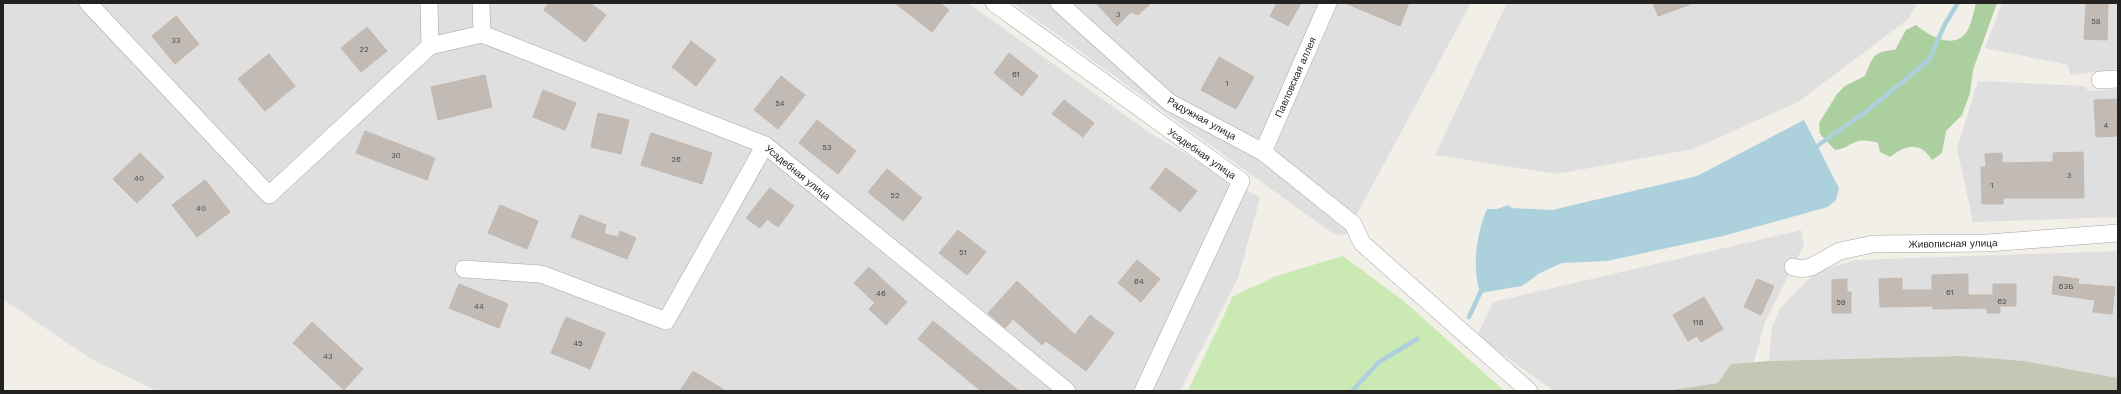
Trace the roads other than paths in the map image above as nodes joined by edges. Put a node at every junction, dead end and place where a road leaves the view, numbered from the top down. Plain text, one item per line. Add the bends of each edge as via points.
1 (88, 3) edge
2 (429, 3) edge
3 (481, 3) edge
4 (994, 3) edge
5 (1059, 3) edge
6 (1328, 3) edge
7 (482, 34) junction
8 (430, 46) junction
9 (2118, 79) edge
10 (2100, 80) dead end
11 (766, 145) junction
12 (1263, 152) junction
13 (2118, 232) edge
14 (1793, 267) dead end
15 (464, 269) dead end
16 (1067, 391) edge
17 (1143, 391) edge
18 (1529, 391) edge

1 - 8 street via 269,195
2 - 8 street
3 - 7 street
4 - 17 street, Усадебная улица via 1241,181
5 - 12 street, Радужная улица via 1169,102
6 - 12 street, Павловская аллея
7 - 8 street
7 - 11 street, Усадебная улица
9 - 10 street
11 - 15 street via 666,321 541,274
11 - 16 street, Усадебная улица
12 - 18 street, Радужная улица via 1352,224 1362,243
13 - 14 street, Живописная улица via 1988,243 1873,244 1840,251 1811,267

